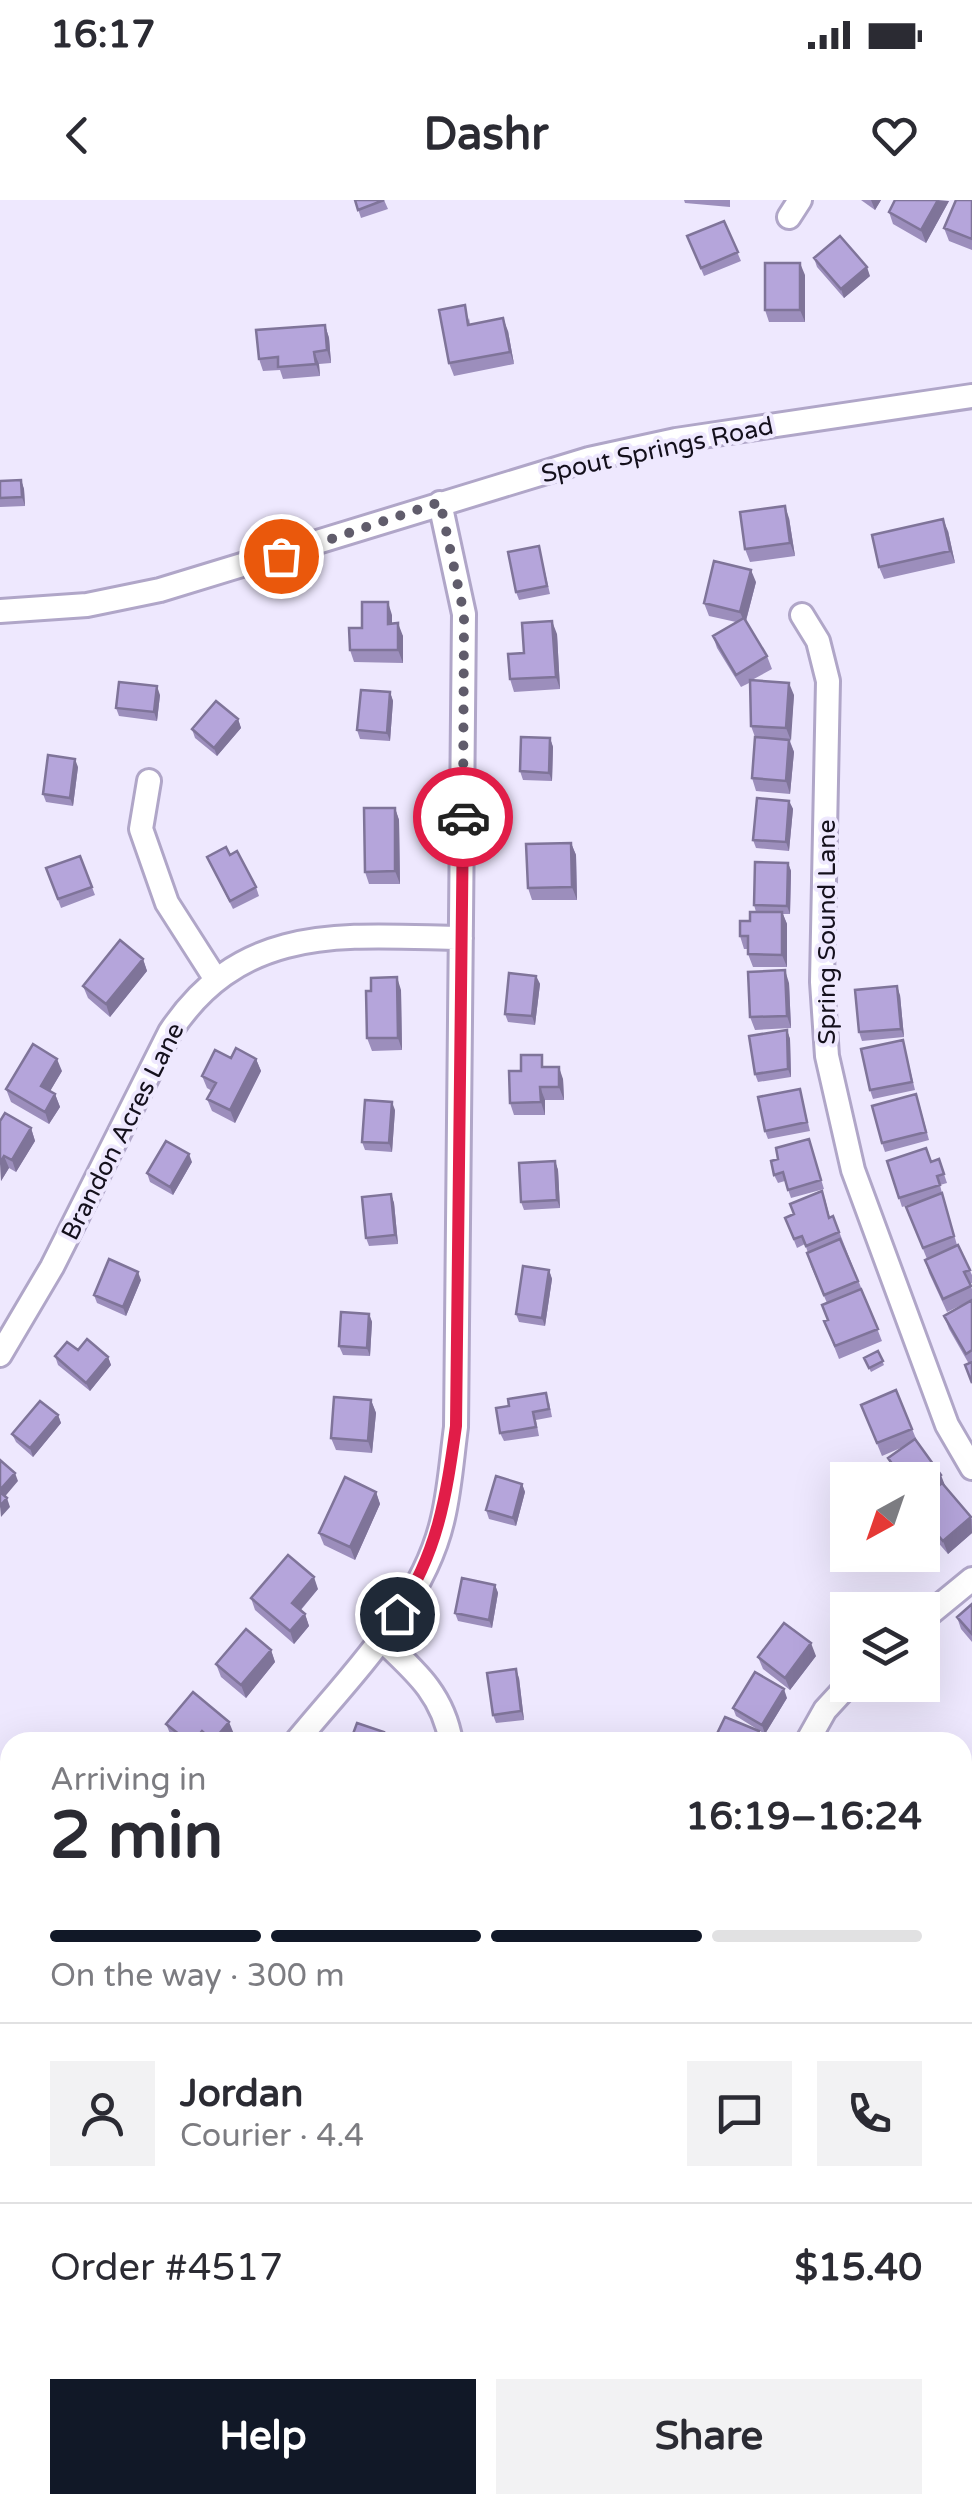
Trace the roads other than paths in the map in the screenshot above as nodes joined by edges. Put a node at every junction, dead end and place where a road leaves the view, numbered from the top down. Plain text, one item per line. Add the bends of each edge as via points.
1 (972, 396) edge
2 (440, 502) junction
3 (0, 611) edge
4 (802, 615) dead end
5 (149, 781) dead end
6 (461, 938) junction
7 (215, 978) junction
8 (0, 1355) edge
9 (972, 1468) edge
10 (972, 1578) edge
11 (940, 1605) edge
12 (380, 1638) junction
13 (832, 1702) edge
14 (304, 1732) edge
15 (450, 1732) edge
16 (813, 1732) edge

1 - 2 street, Spout Springs Road via 676,440
2 - 3 street, Spout Springs Road via 160,590 87,605
2 - 6 street via 464,614
4 - 9 street, Spring Sound Lane via 818,641 828,681 822,982 827,1056 853,1170 946,1425
5 - 7 street via 141,829 167,903
6 - 7 street, Brandon Acres Lane via 335,936 250,956
6 - 12 street via 456,1426 442,1521 414,1589
7 - 8 street, Brandon Acres Lane via 170,1032
10 - 11 street
12 - 14 street
12 - 15 street via 429,1684
13 - 16 street

